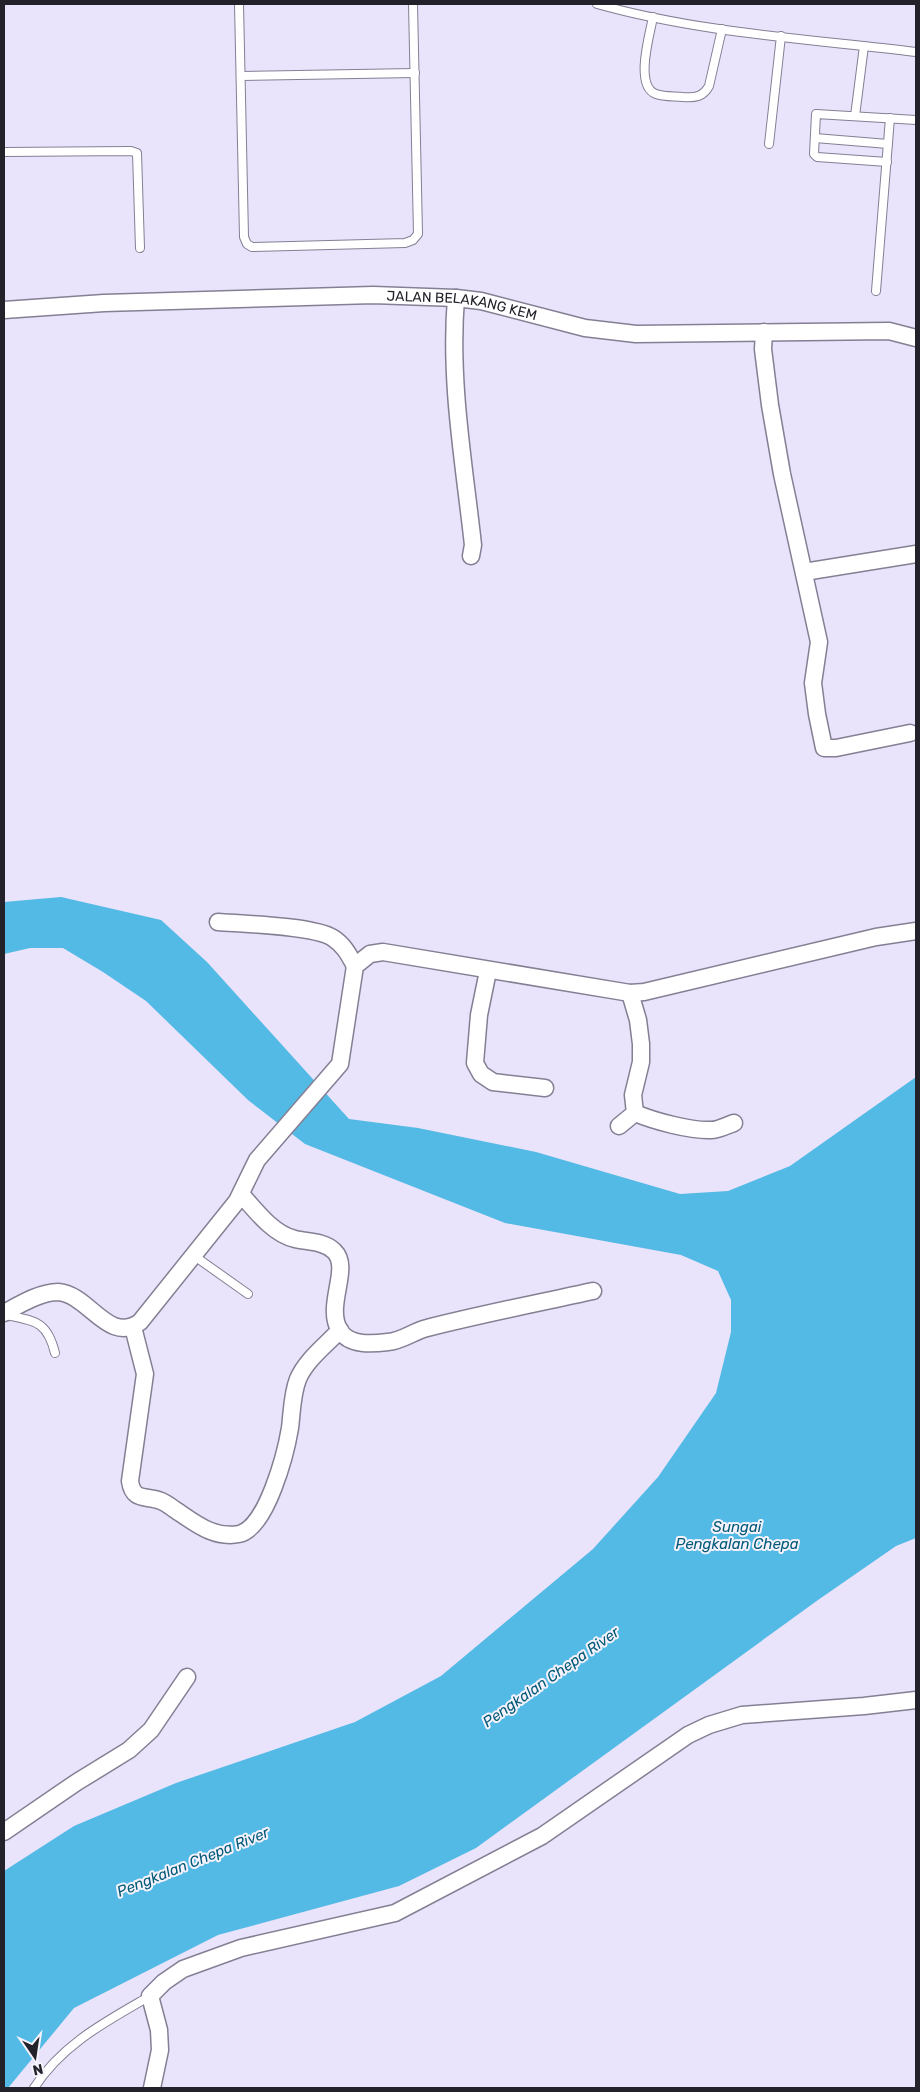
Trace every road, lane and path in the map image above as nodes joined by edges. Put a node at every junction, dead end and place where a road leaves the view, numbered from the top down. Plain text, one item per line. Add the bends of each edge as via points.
1 (239, 4) edge
2 (413, 4) edge
3 (597, 4) edge
4 (653, 17) junction
5 (722, 29) junction
6 (782, 36) junction
7 (864, 46) junction
8 (916, 52) edge
9 (414, 73) junction
10 (241, 76) junction
11 (855, 116) junction
12 (890, 118) junction
13 (916, 120) edge
14 (815, 138) junction
15 (769, 144) dead end
16 (888, 144) junction
17 (4, 152) edge
18 (887, 162) junction
19 (140, 248) dead end
20 (876, 291) dead end
21 (456, 298) junction
22 (4, 310) edge
23 (764, 332) junction
24 (916, 338) edge
25 (916, 554) edge
26 (471, 556) dead end
27 (804, 572) junction
28 (910, 733) dead end
29 (218, 922) dead end
30 (916, 931) edge
31 (355, 966) junction
32 (488, 971) junction
33 (630, 993) junction
34 (545, 1088) dead end
35 (635, 1113) junction
36 (734, 1122) dead end
37 (619, 1126) dead end
38 (241, 1194) junction
39 (193, 1254) junction
40 (593, 1291) dead end
41 (248, 1294) dead end
42 (4, 1314) edge
43 (133, 1327) junction
44 (340, 1330) junction
45 (55, 1352) dead end
46 (187, 1677) dead end
47 (916, 1700) edge
48 (4, 1832) edge
49 (150, 1996) junction
50 (34, 2088) edge
51 (152, 2088) edge

1 - 10 lane
2 - 9 lane
3 - 4 lane
4 - 5 lane
4 - 5 lane via 644,77 651,91 657,95 692,98 706,91
5 - 6 lane
6 - 7 lane
6 - 15 lane
7 - 8 lane
7 - 11 lane
9 - 10 lane
9 - 10 lane via 418,234 413,240 252,247 244,237
11 - 12 lane
11 - 14 lane via 816,114
12 - 13 lane
12 - 16 lane
14 - 16 lane
14 - 18 lane via 814,154 817,157
16 - 18 lane
17 - 19 lane via 137,153
18 - 20 lane
21 - 22 street, JALAN BELAKANG KEM via 343,296 122,302
21 - 23 street, JALAN BELAKANG KEM via 481,301 596,330 636,334
21 - 26 street via 455,379 473,545
23 - 24 street, JALAN BELAKANG KEM via 889,331
23 - 27 street via 770,405
25 - 27 street
27 - 28 street via 819,642 813,683 824,748
29 - 31 street via 314,931 333,938 345,949
30 - 33 street via 876,937
31 - 32 street via 370,954 383,952
31 - 38 street via 340,1064 257,1160
32 - 33 street
32 - 34 street via 479,1015 475,1063 481,1074 493,1082
33 - 35 street via 638,1020 641,1062 633,1094
35 - 36 street via 699,1129 713,1130
35 - 37 street
38 - 39 street
38 - 44 street via 283,1234 334,1250 339,1258 340,1276 334,1296 335,1318
39 - 41 lane
39 - 43 street
40 - 44 street via 425,1328 390,1342 355,1342 348,1340
42 - 43 street via 44,1295 58,1292 69,1295 116,1328
42 - 45 lane via 34,1320 46,1330
43 - 44 street via 145,1374 131,1488 143,1498 160,1501 205,1530 230,1534 240,1534 255,1523 274,1489 297,1380
46 - 48 street via 151,1730 129,1750
47 - 49 street via 742,1715 709,1725 542,1836 395,1913 241,1948 183,1969
49 - 50 lane via 95,2028 65,2051
49 - 51 street via 159,2030 160,2050

